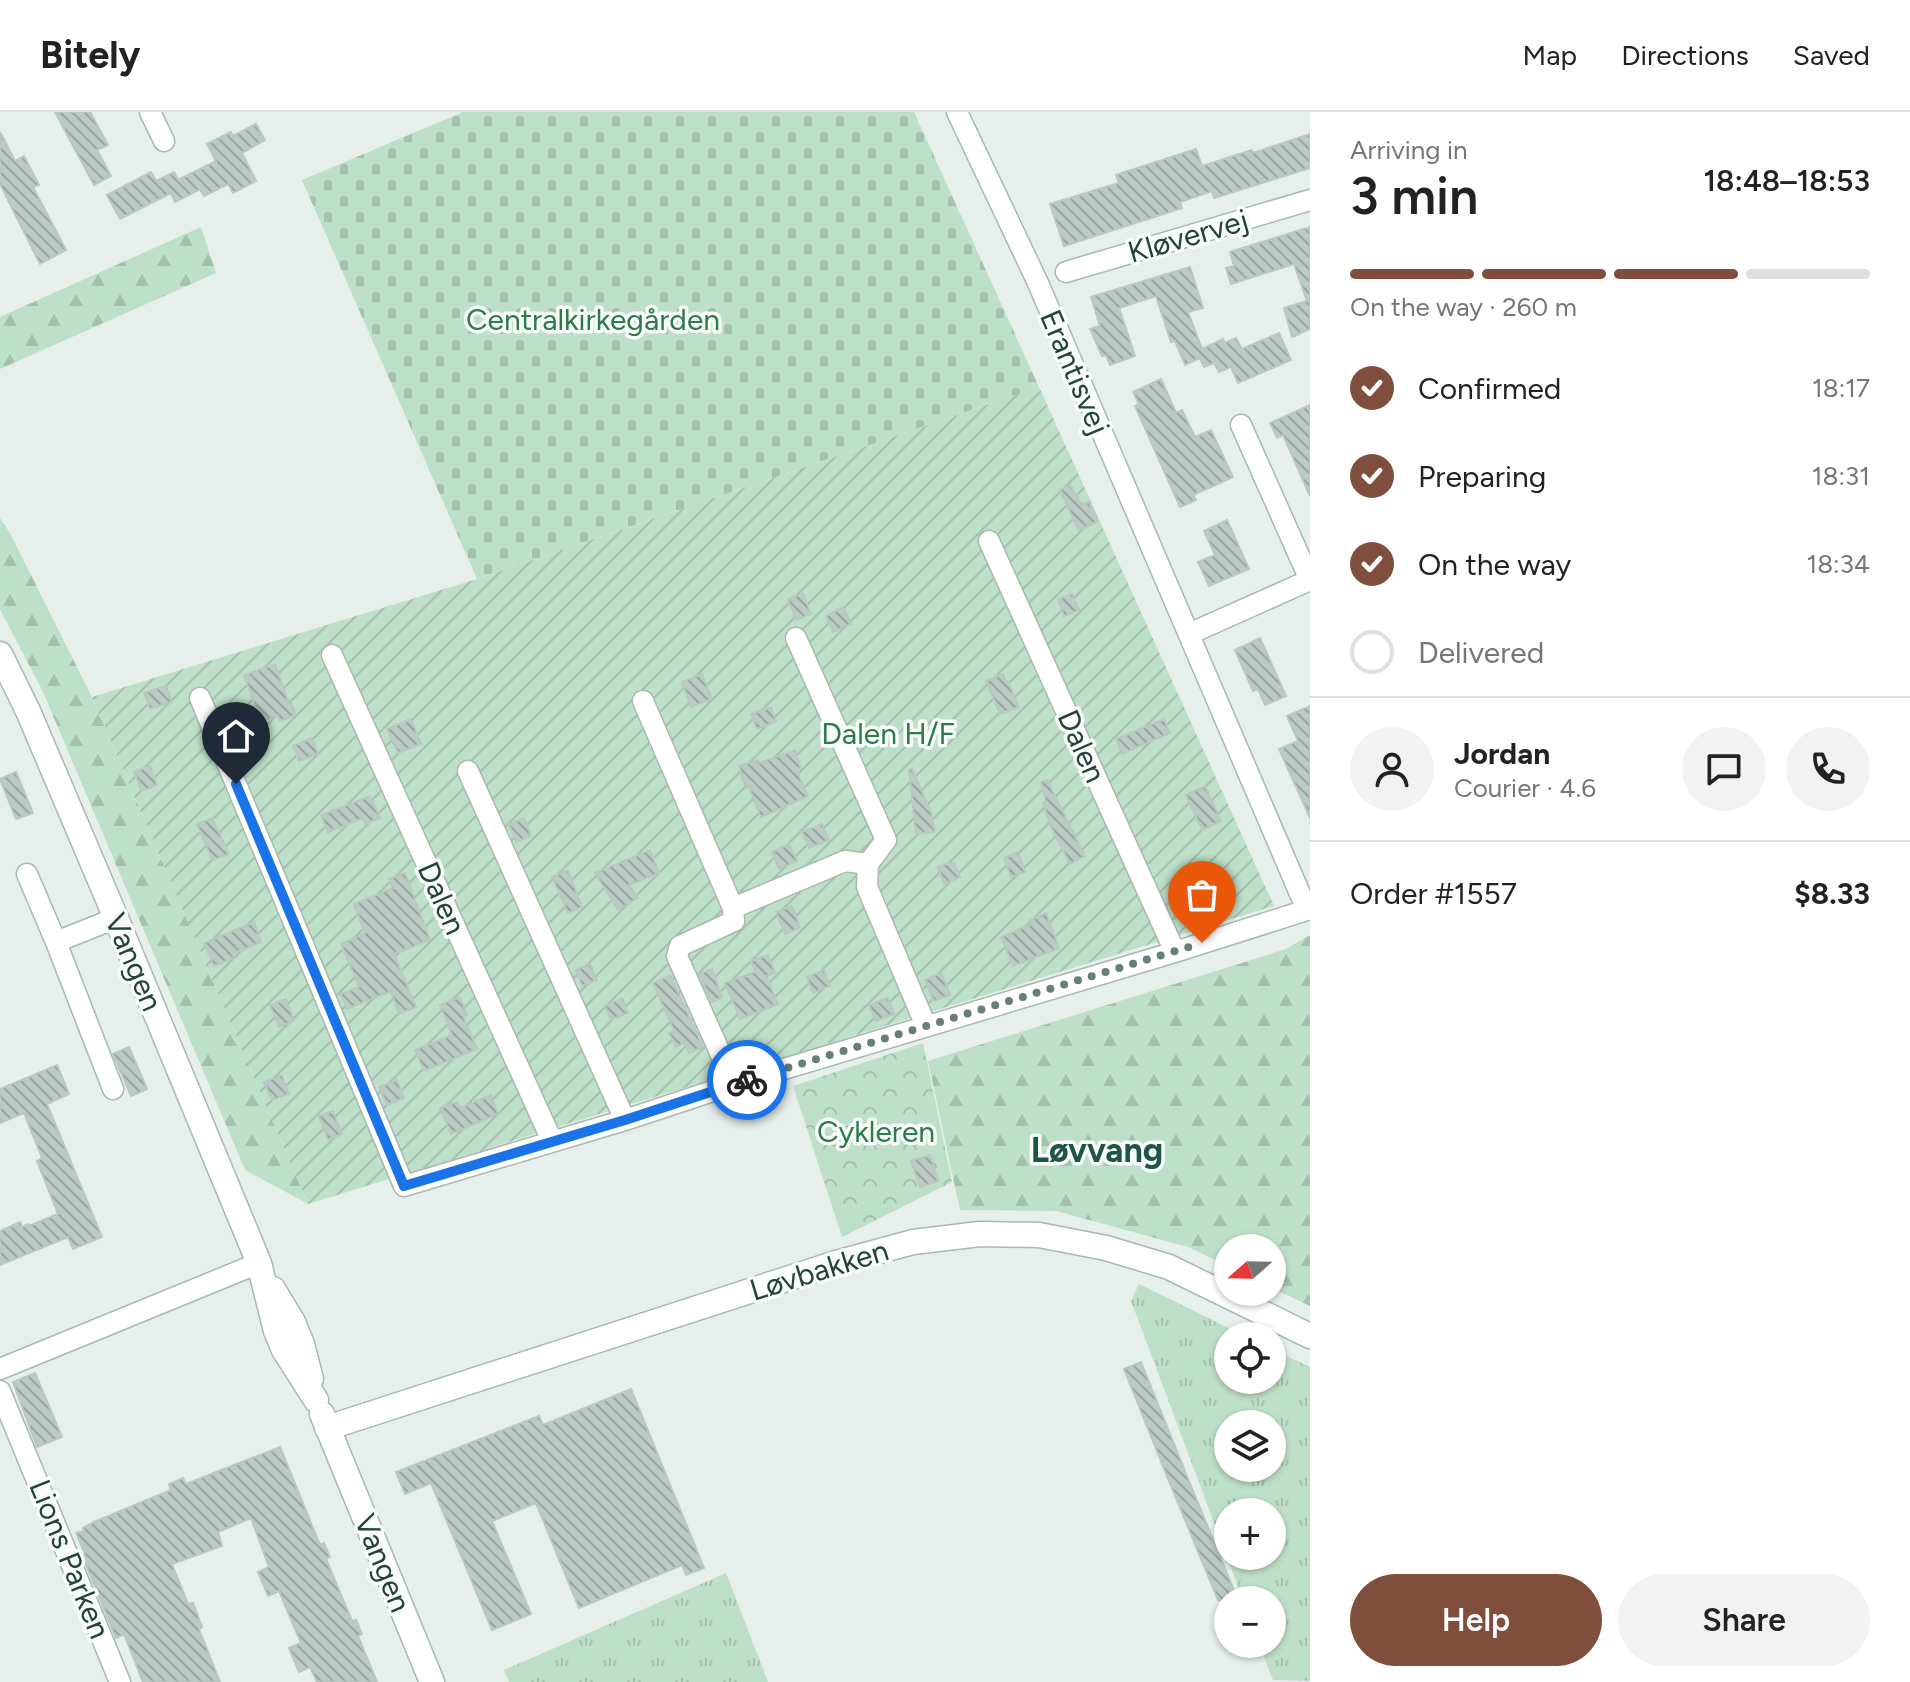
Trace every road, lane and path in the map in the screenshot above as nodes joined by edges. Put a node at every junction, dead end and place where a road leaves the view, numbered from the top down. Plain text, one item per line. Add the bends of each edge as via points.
1 (150, 112) edge
2 (957, 112) edge
3 (164, 141) dead end
4 (1310, 200) edge
5 (1066, 272) dead end
6 (1241, 425) dead end
7 (989, 541) dead end
8 (1310, 580) edge
9 (1189, 634) junction
10 (796, 638) dead end
11 (0, 654) edge
12 (332, 655) dead end
13 (200, 698) dead end
14 (643, 701) dead end
15 (468, 771) dead end
16 (868, 864) junction
17 (27, 874) dead end
18 (733, 908) junction
19 (1308, 909) edge
20 (116, 918) junction
21 (56, 942) junction
22 (1175, 952) junction
23 (926, 1026) junction
24 (734, 1084) junction
25 (113, 1089) dead end
26 (625, 1120) junction
27 (552, 1141) junction
28 (261, 1268) junction
29 (1310, 1336) edge
30 (0, 1369) edge
31 (0, 1391) edge
32 (327, 1428) junction
33 (120, 1682) edge
34 (432, 1682) edge

1 - 3 street
2 - 9 street, Erantisvej via 1038,283
4 - 5 street, Kløvervej
6 - 8 street
7 - 22 street, Dalen
8 - 9 street
9 - 19 street, Erantisvej
10 - 16 street via 886,840
11 - 20 street, Vangen
12 - 27 street, Dalen
13 - 27 street via 404,1186
14 - 18 street
15 - 26 street
16 - 18 street via 845,861
16 - 23 street via 867,887
17 - 21 street
18 - 24 street via 734,921 680,946 677,956
19 - 22 street
20 - 21 street
20 - 28 street, Vangen
21 - 25 street
22 - 23 street
23 - 24 street
24 - 26 street
26 - 27 street
28 - 30 street
28 - 32 street, Vangen via 293,1322
29 - 32 street, Løvbakken via 1169,1267 1039,1235 980,1234 913,1242 836,1263
31 - 33 street, Lions Parken
32 - 34 street, Vangen

